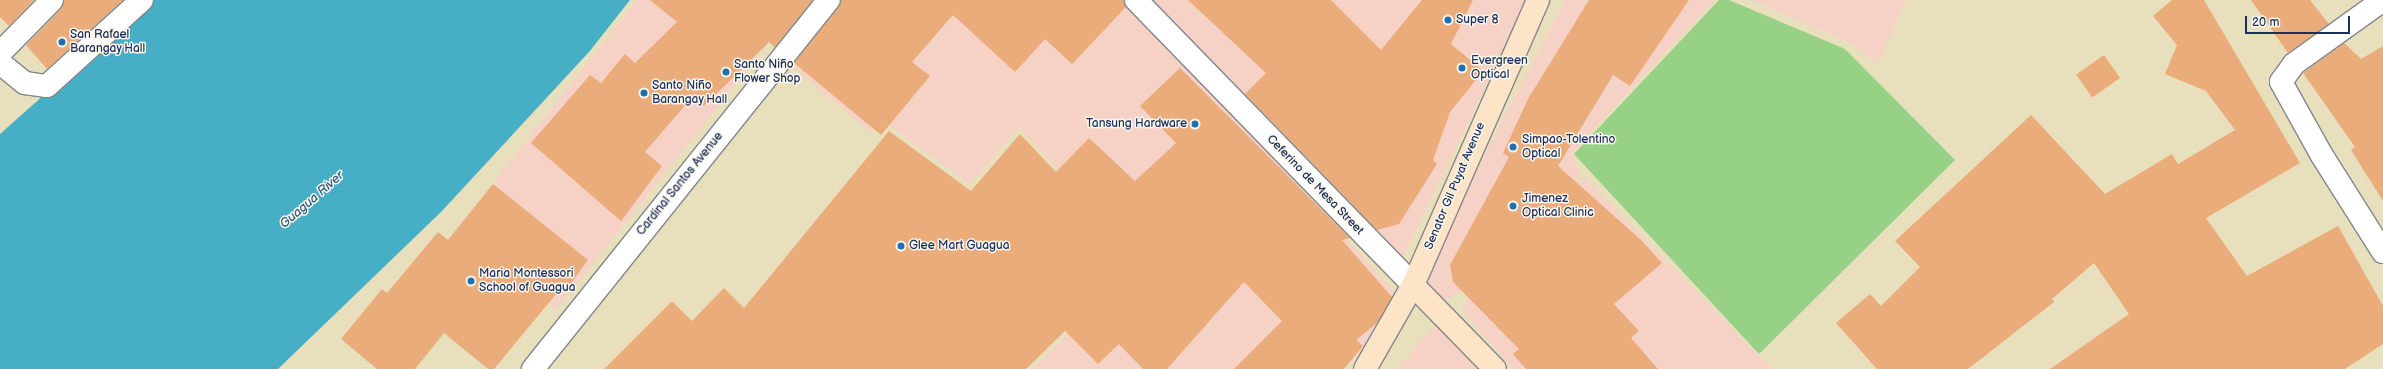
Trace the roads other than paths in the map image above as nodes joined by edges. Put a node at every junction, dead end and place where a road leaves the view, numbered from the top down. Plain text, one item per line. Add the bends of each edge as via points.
1 (52, 0) edge
2 (142, 0) edge
3 (828, 0) edge
4 (1136, 0) edge
5 (1538, 0) edge
6 (2383, 0) edge
7 (0, 53) edge
8 (0, 63) edge
9 (2383, 252) edge
10 (1413, 285) junction
11 (533, 369) edge
12 (1366, 369) edge
13 (1495, 369) edge

1 - 7 street
2 - 8 street via 47,86 25,83
3 - 11 street, Cardinal Santos Avenue
4 - 10 street, Ceferino de Mesa Street
5 - 10 main road, Senator Gil Puyat Avenue
6 - 9 street via 2294,64 2282,82 2321,154
10 - 12 main road, Senator Gil Puyat Avenue
10 - 13 main road, Ceferino de Mesa Street

